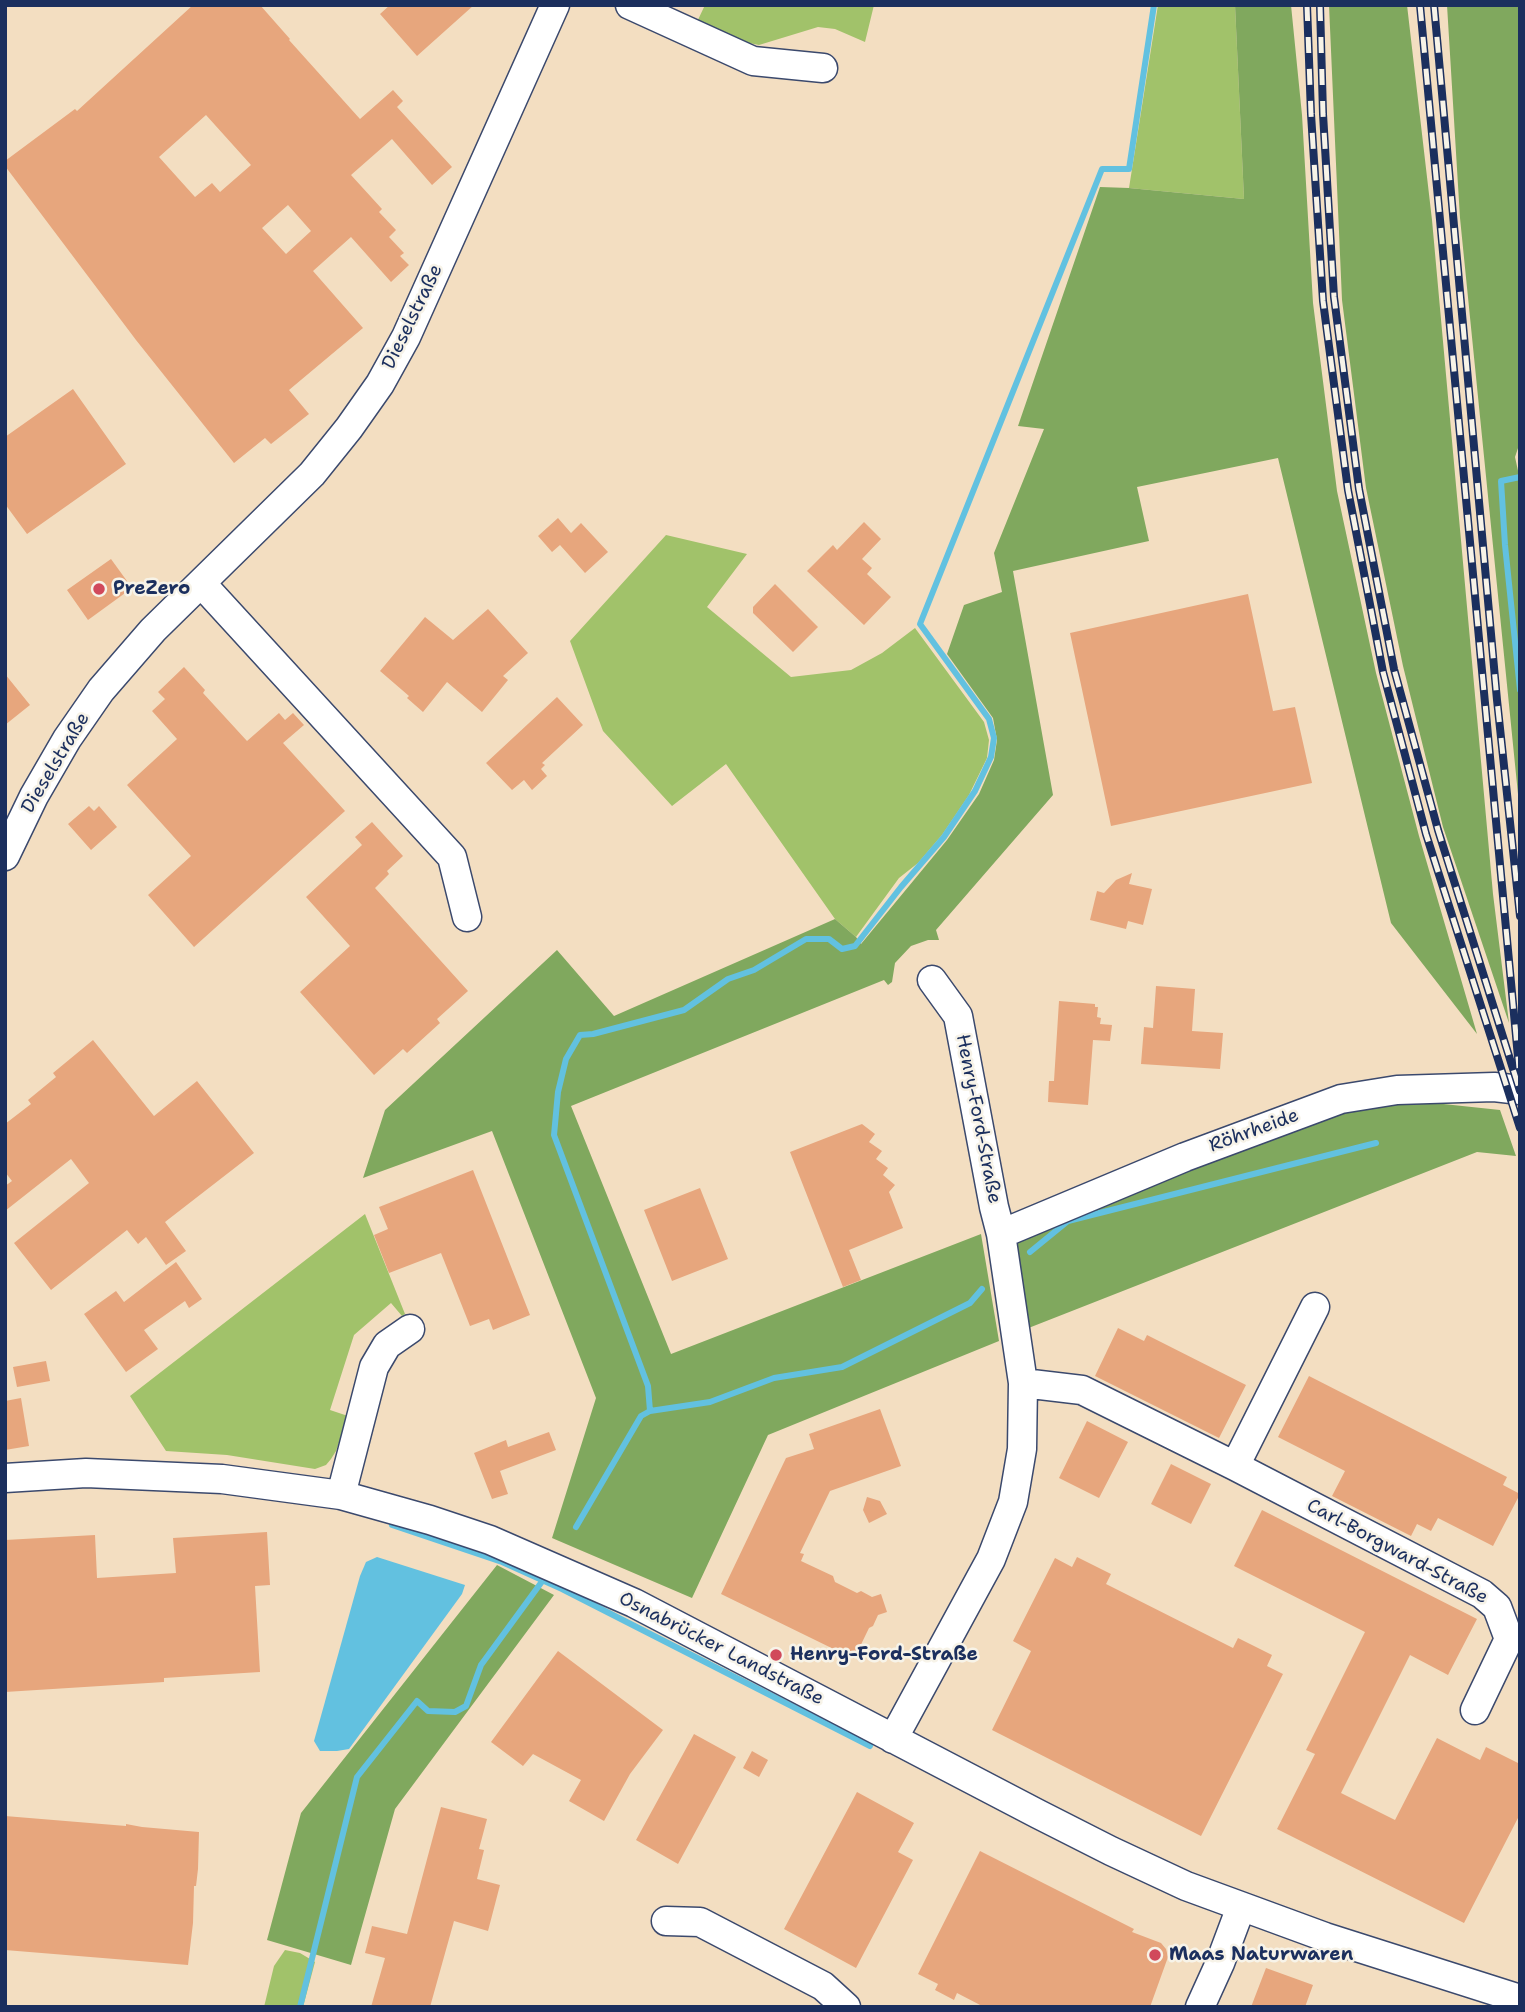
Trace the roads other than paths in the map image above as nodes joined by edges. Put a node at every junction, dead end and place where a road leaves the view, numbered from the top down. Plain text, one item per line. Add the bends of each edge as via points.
1 (555, 5) edge
2 (629, 5) edge
3 (823, 68) dead end
4 (201, 583) junction
5 (5, 856) edge
6 (467, 916) dead end
7 (932, 980) dead end
8 (1520, 1090) edge
9 (1001, 1234) junction
10 (1315, 1307) dead end
11 (410, 1329) dead end
12 (1023, 1383) junction
13 (1235, 1466) junction
14 (5, 1478) edge
15 (341, 1495) junction
16 (1475, 1710) dead end
17 (893, 1739) junction
18 (1241, 1907) junction
19 (666, 1922) dead end
20 (1520, 1999) edge
21 (846, 2007) edge
22 (1200, 2007) edge

1 - 4 street, Dieselstraße via 406,337 380,384 313,474
2 - 3 street via 753,61
4 - 5 street, Dieselstraße via 101,690 34,796
4 - 6 street via 452,857
7 - 9 street, Henry-Ford-Straße via 958,1016
8 - 9 street, Röhrheide via 1397,1090 1341,1098
9 - 12 street, Henry-Ford-Straße
10 - 13 street
11 - 15 street via 387,1345 374,1367
12 - 13 street, Carl-Borgward-Straße via 1082,1390
12 - 17 street, Henry-Ford-Straße via 1022,1449 1013,1502 991,1559
13 - 16 street, Carl-Borgward-Straße via 1482,1594 1497,1607 1509,1639
14 - 15 street, Osnabrücker Landstraße via 86,1473 222,1479
15 - 17 street, Osnabrücker Landstraße via 490,1540 635,1603
17 - 18 street, Osnabrücker Landstraße via 1111,1851
18 - 20 street, Osnabrücker Landstraße
18 - 22 street
19 - 21 street via 700,1922 823,1986

